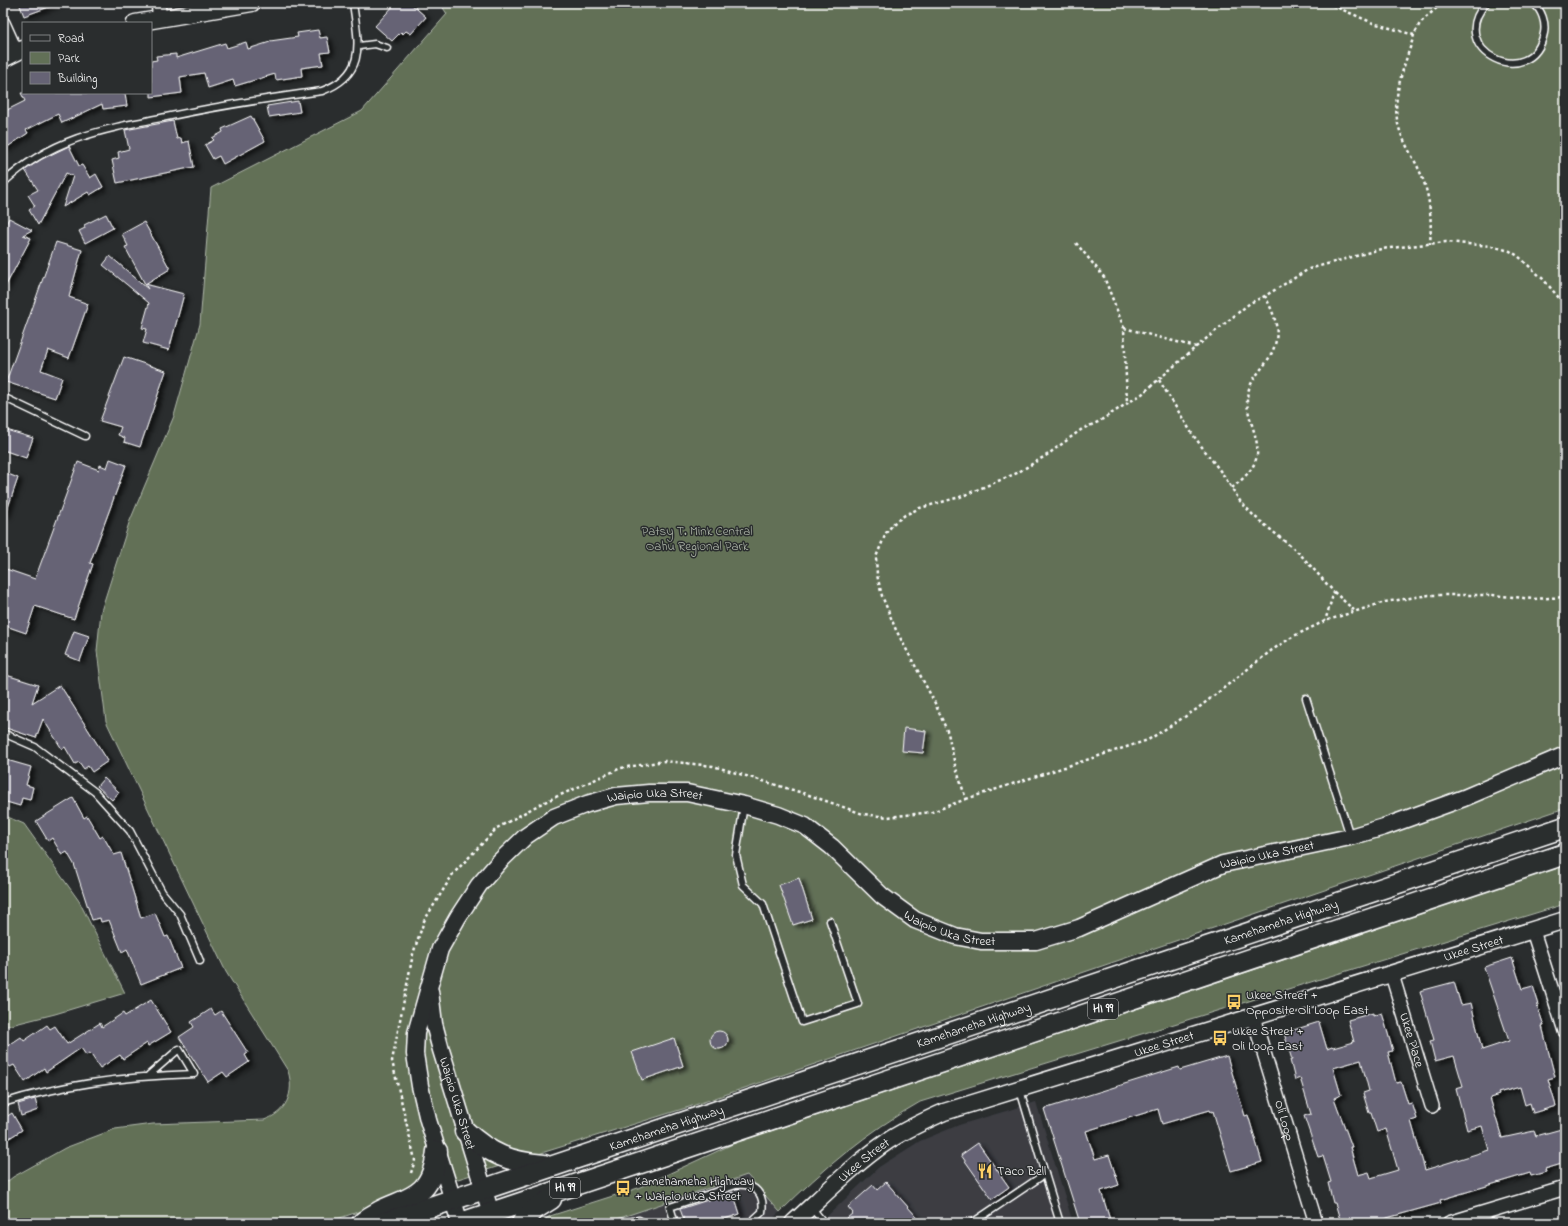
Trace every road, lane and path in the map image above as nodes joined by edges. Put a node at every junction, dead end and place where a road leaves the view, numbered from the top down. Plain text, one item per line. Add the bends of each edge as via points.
1 (252, 3) edge
2 (353, 3) edge
3 (1328, 3) edge
4 (1442, 3) edge
5 (1486, 3) edge
6 (1537, 4) edge
7 (159, 11) edge
8 (137, 22) edge
9 (3, 23) edge
10 (1414, 35) junction
11 (359, 46) junction
12 (386, 48) dead end
13 (14, 53) edge
14 (3, 183) edge
15 (1076, 243) dead end
16 (1430, 244) junction
17 (1265, 296) junction
18 (1565, 305) edge
19 (1124, 328) junction
20 (1196, 347) junction
21 (1159, 380) junction
22 (3, 397) edge
23 (1127, 404) junction
24 (85, 436) dead end
25 (1232, 488) junction
26 (1334, 592) junction
27 (1565, 597) edge
28 (1355, 611) junction
29 (1325, 621) junction
30 (1306, 698) dead end
31 (3, 733) edge
32 (1565, 755) edge
33 (966, 798) junction
34 (744, 805) junction
35 (1565, 827) edge
36 (1350, 837) junction
37 (1565, 854) edge
38 (1565, 920) edge
39 (830, 921) dead end
40 (1533, 931) junction
41 (200, 961) dead end
42 (1392, 975) junction
43 (430, 982) junction
44 (1254, 1017) junction
45 (1565, 1031) edge
46 (149, 1075) junction
47 (1020, 1088) junction
48 (3, 1103) edge
49 (1432, 1106) dead end
50 (465, 1131) junction
51 (437, 1151) junction
52 (550, 1166) junction
53 (411, 1173) dead end
54 (1045, 1174) junction
55 (590, 1180) junction
56 (1565, 1188) edge
57 (483, 1190) junction
58 (453, 1200) junction
59 (811, 1207) junction
60 (492, 1218) edge
61 (1477, 1219) edge
62 (362, 1223) edge
63 (383, 1223) edge
64 (460, 1223) edge
65 (522, 1223) edge
66 (623, 1223) edge
67 (644, 1223) edge
68 (675, 1223) edge
69 (750, 1223) edge
70 (793, 1223) edge
71 (824, 1223) edge
72 (972, 1223) edge
73 (1060, 1223) edge
74 (1316, 1223) edge
75 (1449, 1223) edge

1 - 7 street
2 - 11 lane
3 - 10 path via 1373,23
4 - 10 path via 1420,23
5 - 6 lane via 1476,19 1477,40 1488,55 1504,63 1516,63 1527,58 1540,46 1545,28
7 - 8 street
9 - 13 street
10 - 16 path via 1399,91 1398,124 1426,189 1431,215
11 - 12 lane via 375,44
11 - 14 lane via 349,74 329,89 228,104 100,130 74,138 29,160
15 - 19 path via 1104,277
16 - 17 path via 1381,249 1309,269
16 - 18 path via 1473,244 1510,251 1543,279
17 - 20 path via 1250,303
17 - 25 path via 1277,326 1277,342 1270,357 1252,381 1248,393 1247,406 1258,454 1253,466
19 - 20 path
19 - 23 path
20 - 21 path
21 - 23 path
21 - 25 path via 1193,435
22 - 24 lane
23 - 33 path via 1082,429 1017,474 905,515 886,533 878,551 877,575 882,596 896,630 948,733
25 - 26 path via 1254,516 1300,554
26 - 28 path
26 - 29 path
27 - 28 path via 1534,599 1492,595 1429,595 1385,602
28 - 29 path
29 - 33 path via 1272,650 1196,709 1148,740
30 - 36 lane
31 - 41 lane via 35,747 95,792 130,831 162,892 180,914
32 - 36 street, Waipio Uka Street via 1464,798
33 - 53 path via 932,812 888,818 863,814 713,766 665,761 622,768 540,804 497,828 453,874 424,921 413,954 392,1061 415,1160
34 - 36 street, Waipio Uka Street via 805,826 832,847 882,896 915,920 955,936 981,941 1036,941 1060,935 1223,864
34 - 39 lane via 736,855 743,886 763,904 802,1022 858,1004
34 - 43 street, Waipio Uka Street via 687,793 649,793 616,796 554,817 526,836 479,884 440,949
35 - 52 main road, Kamehameha Highway / HI 99
37 - 55 main road, Kamehameha Highway / HI 99
38 - 40 street, Ukee Street
40 - 42 street, Ukee Street
40 - 45 street
42 - 44 street, Ukee Street
42 - 49 street, Ukee Place
43 - 50 street, Waipio Uka Street via 434,1024
43 - 51 street, Waipio Uka Street via 416,1033 415,1054 420,1086
44 - 47 street, Ukee Street
44 - 74 street, Oli Loop
46 - 46 lane via 179,1049 194,1074 171,1075
46 - 48 lane via 34,1093
47 - 54 lane
47 - 59 street, Ukee Street via 944,1112 903,1132 870,1154
50 - 52 main road via 483,1146 506,1159
50 - 57 street, Waipio Uka Street
51 - 58 street, Waipio Uka Street
51 - 62 main road via 434,1173 418,1194 371,1215
52 - 57 main road, Kamehameha Highway / HI 99
54 - 72 lane
54 - 73 lane
55 - 60 main road, Kamehameha Highway / HI 99
55 - 65 main road via 535,1209
56 - 61 street
57 - 58 main road, Kamehameha Highway / HI 99
57 - 60 street, Waipio Uka Street
58 - 63 main road, Kamehameha Highway / HI 99
58 - 64 street, Waipio Uka Street
59 - 70 street, Ukee Street
59 - 71 lane
60 - 64 main road, Kamehameha Highway / HI 99
61 - 75 street
66 - 67 lane via 639,1220
68 - 69 lane via 670,1207 736,1184 752,1187 764,1202 762,1212

